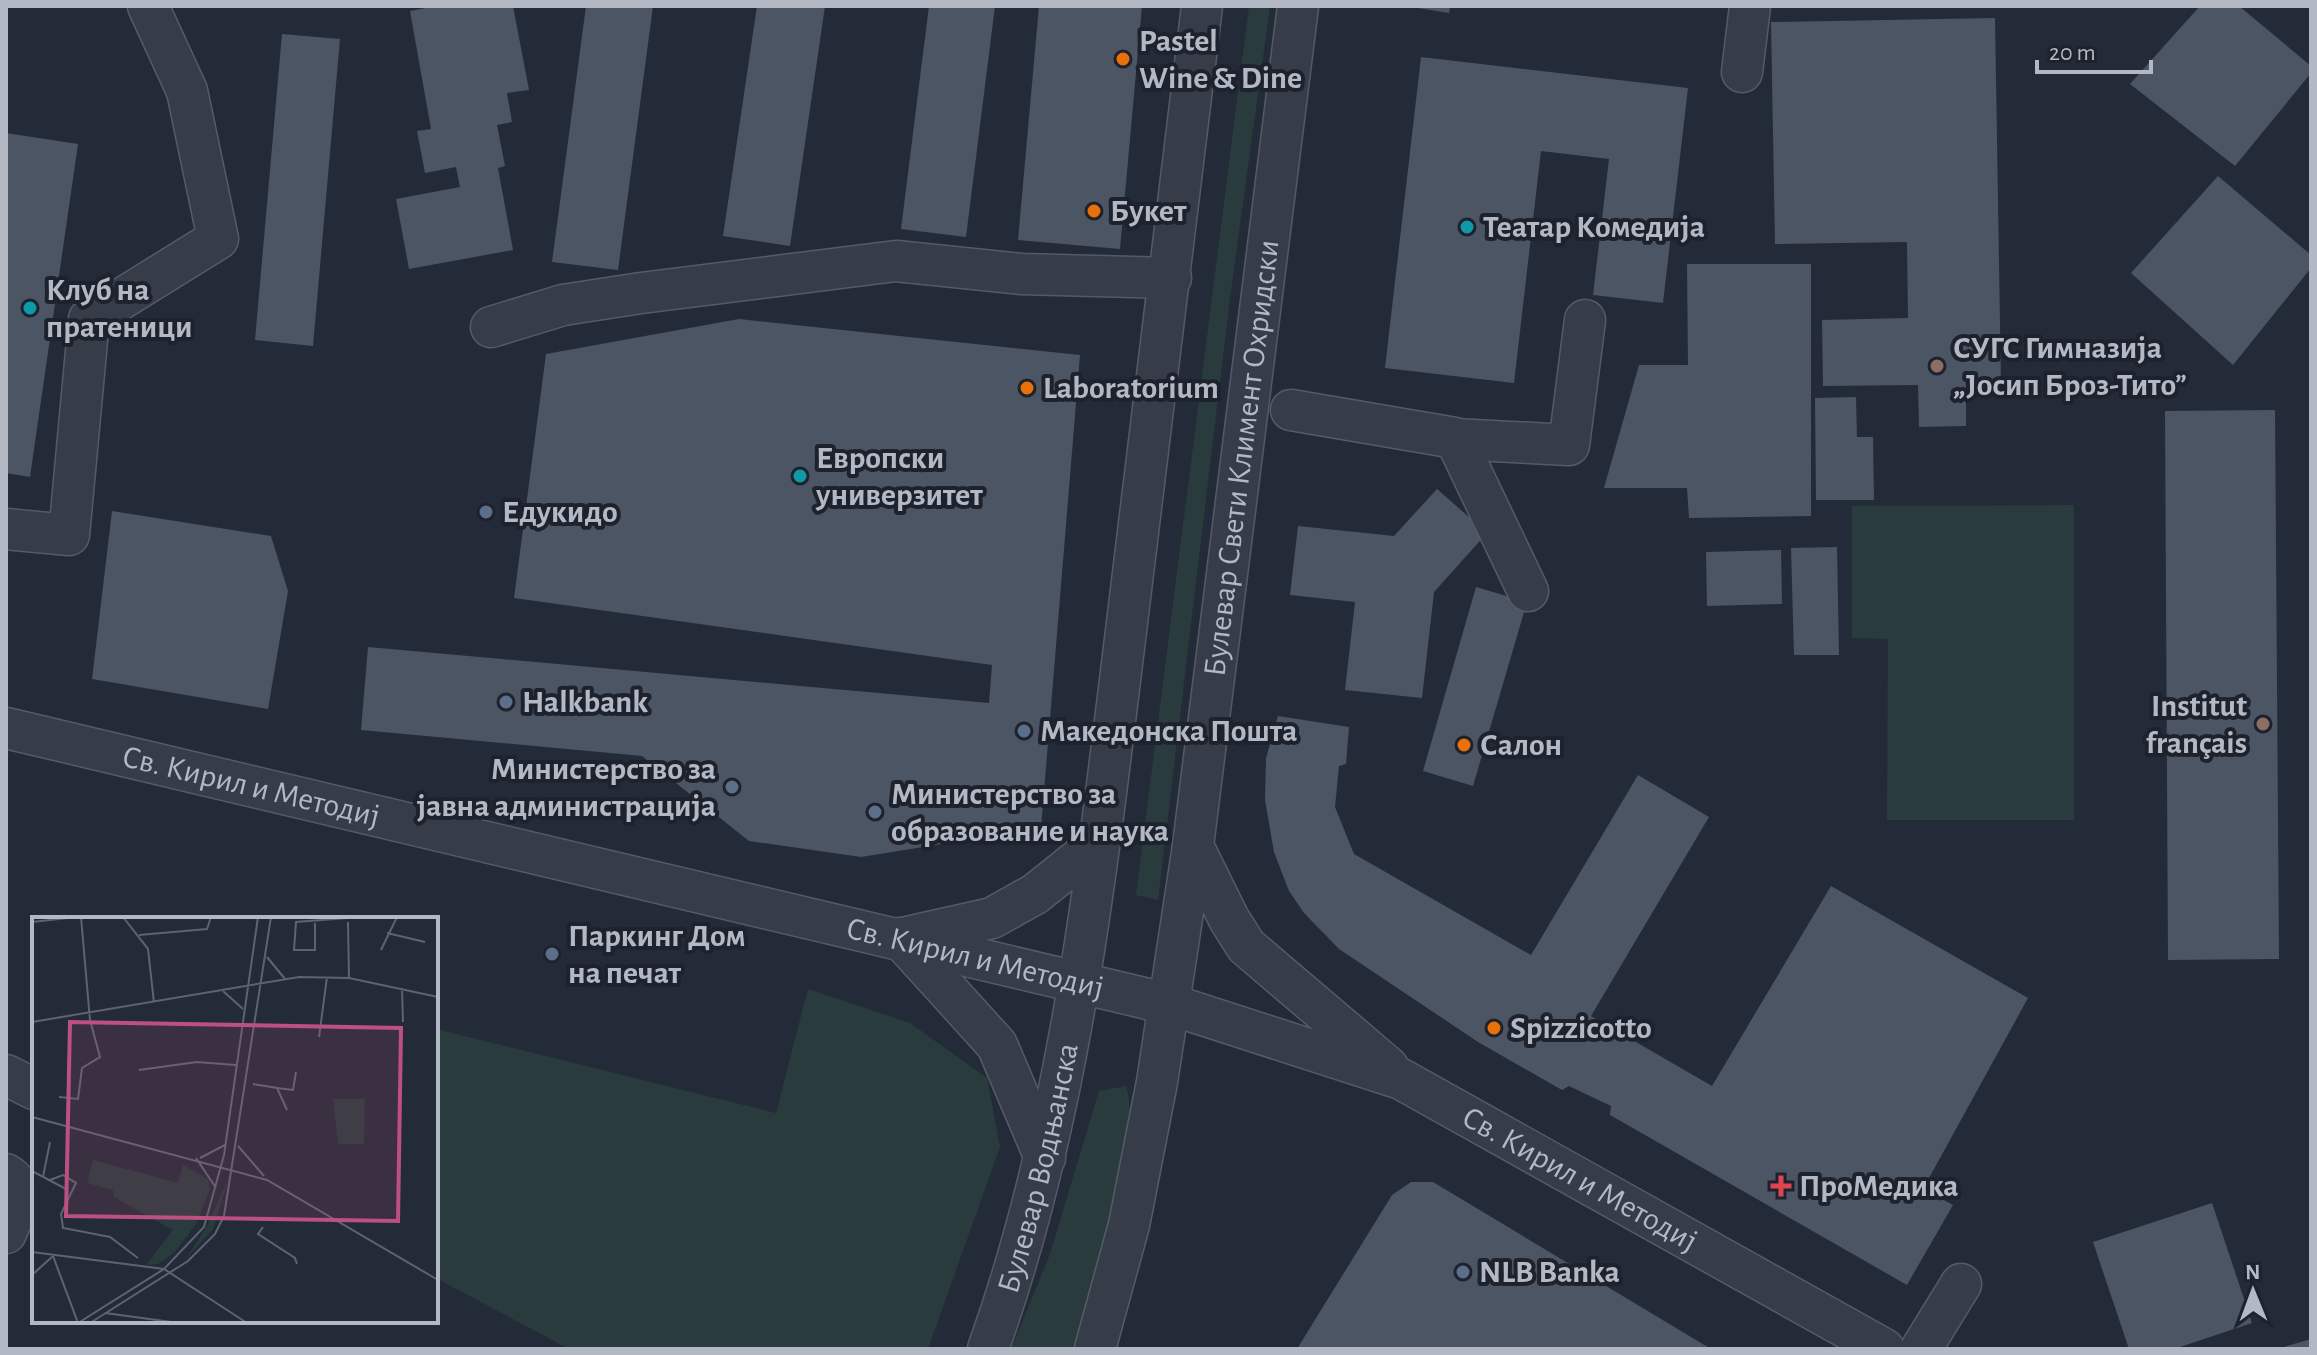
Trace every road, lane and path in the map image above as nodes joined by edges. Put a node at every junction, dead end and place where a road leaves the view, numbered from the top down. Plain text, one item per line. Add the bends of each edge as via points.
1 (148, 6) edge
2 (1202, 6) edge
3 (1298, 6) edge
4 (1750, 6) edge
5 (1742, 72) dead end
6 (1171, 278) junction
7 (1585, 320) dead end
8 (491, 327) dead end
9 (1291, 410) dead end
10 (1455, 439) junction
11 (6, 529) edge
12 (1528, 591) dead end
13 (6, 728) edge
14 (1100, 842) junction
15 (1193, 846) junction
16 (900, 938) junction
17 (1079, 984) junction
18 (1169, 1004) junction
19 (6, 1075) edge
20 (1401, 1079) junction
21 (32, 1088) edge
22 (1045, 1158) junction
23 (17, 1175) edge
24 (6, 1233) edge
25 (1961, 1284) dead end
26 (988, 1349) edge
27 (1095, 1349) edge
28 (1884, 1349) edge
29 (1921, 1349) edge

1 - 11 street via 187,91 218,239 89,319 69,535
2 - 6 street
3 - 15 street, Булевар Свети Климент Охридски
4 - 5 street
6 - 8 street via 1021,274 896,261 563,305
6 - 14 street
7 - 10 street via 1569,445
9 - 10 street
10 - 12 street
13 - 16 street, Св. Кирил и Методиј
14 - 16 street via 1035,894 992,918
14 - 17 street
15 - 18 street, Булевар Свети Климент Охридски
15 - 20 street via 1246,946
16 - 17 street, Св. Кирил и Методиј
16 - 22 street via 997,1045
17 - 18 street, Св. Кирил и Методиј
17 - 22 street, Булевар Водњанска
18 - 20 street, Св. Кирил и Методиј
18 - 27 street via 1129,1225
19 - 21 street
20 - 28 street, Св. Кирил и Методиј
22 - 26 street, Булевар Водњанска via 1020,1261
23 - 24 street via 20,1199
25 - 29 street

